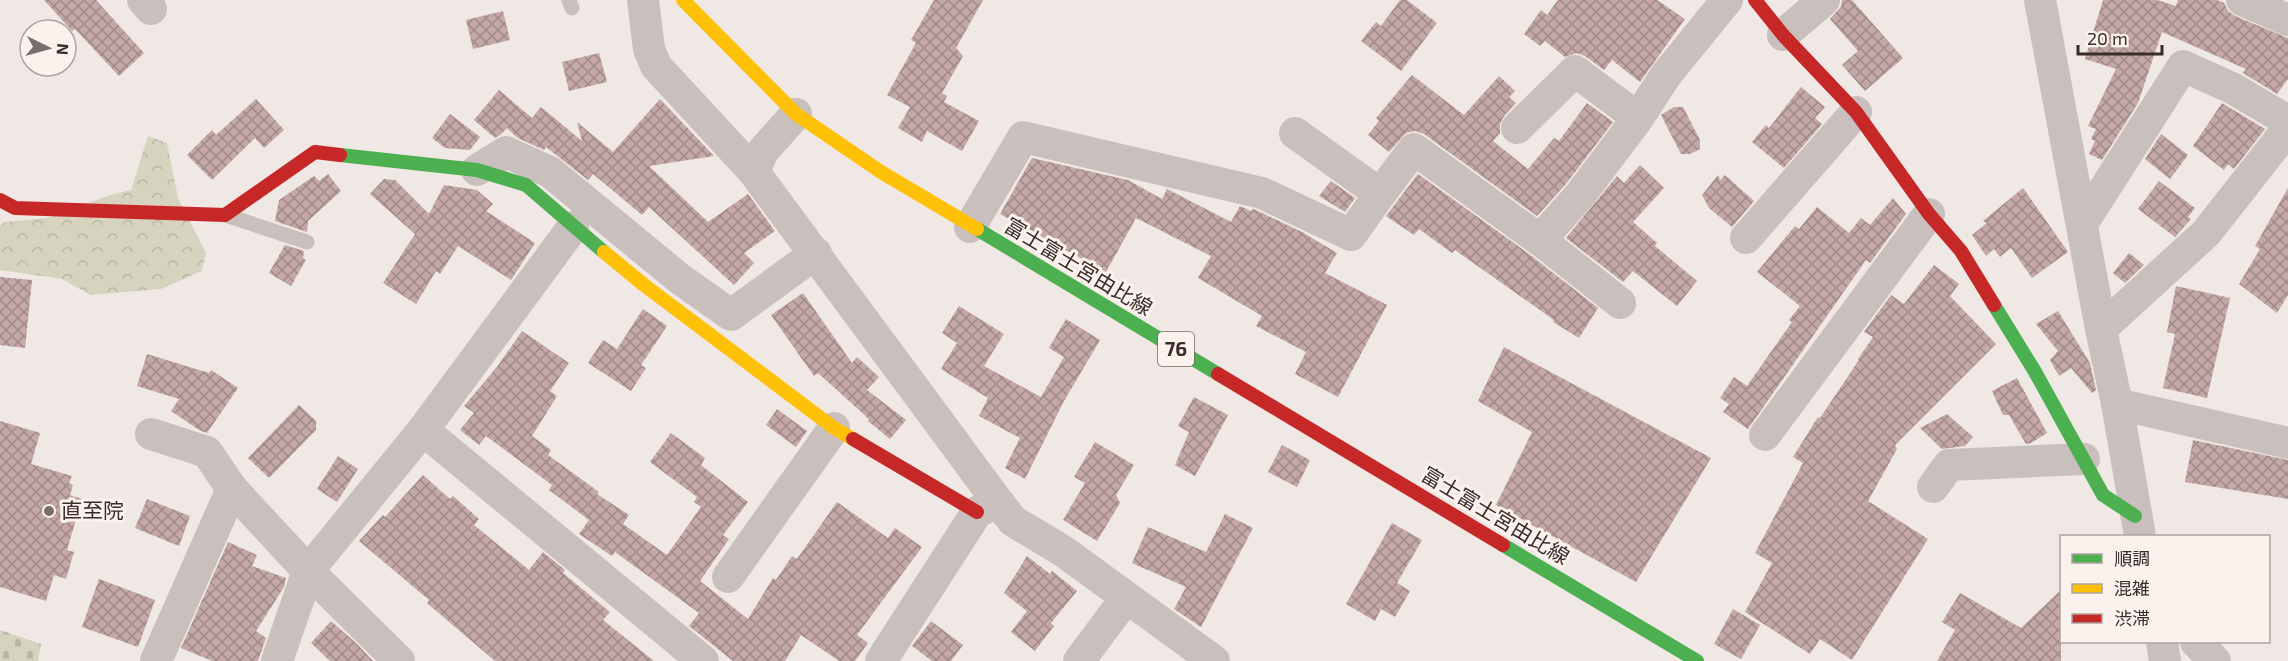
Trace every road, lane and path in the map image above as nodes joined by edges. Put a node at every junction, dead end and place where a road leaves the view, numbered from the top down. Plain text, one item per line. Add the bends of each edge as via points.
1 (643, 0) edge
2 (683, 0) edge
3 (1727, 0) edge
4 (1755, 0) edge
5 (1824, 0) edge
6 (2040, 0) edge
7 (2242, 0) edge
8 (2288, 20) edge
9 (1783, 35) junction
10 (1856, 112) junction
11 (796, 114) junction
12 (1638, 118) junction
13 (2288, 121) edge
14 (1517, 128) dead end
15 (2288, 129) edge
16 (1295, 133) dead end
17 (477, 170) junction
18 (754, 172) junction
19 (1380, 194) junction
20 (0, 200) edge
21 (225, 214) junction
22 (1929, 214) junction
23 (2082, 224) junction
24 (573, 227) junction
25 (970, 227) junction
26 (1746, 238) dead end
27 (1540, 240) junction
28 (308, 242) dead end
29 (816, 253) junction
30 (1620, 303) dead end
31 (2101, 329) junction
32 (2118, 404) junction
33 (834, 428) junction
34 (423, 430) junction
35 (151, 434) dead end
36 (1765, 435) dead end
37 (2288, 443) edge
38 (2084, 459) junction
39 (1933, 487) dead end
40 (232, 489) junction
41 (988, 507) junction
42 (2137, 526) edge
43 (308, 571) junction
44 (728, 577) dead end
45 (1126, 598) junction
46 (2162, 643) edge
47 (2197, 643) edge
48 (156, 661) edge
49 (277, 661) edge
50 (399, 661) edge
51 (703, 661) edge
52 (881, 661) edge
53 (1079, 661) edge
54 (1214, 661) edge
55 (1697, 661) edge
56 (2165, 661) edge
57 (2215, 661) edge

1 - 18 street via 649,49 656,66
2 - 11 street, 富士富士宮由比線 / 76
3 - 12 street via 1666,75
4 - 9 street
5 - 9 street
6 - 23 street
7 - 8 street
9 - 10 street
10 - 22 street
10 - 26 street
11 - 18 street via 763,151
11 - 25 street, 富士富士宮由比線 / 76
12 - 14 street via 1575,70
12 - 27 street via 1580,195
13 - 23 street via 2232,87 2183,66
15 - 31 street via 2206,233
16 - 19 street
17 - 21 street via 315,152
17 - 24 street via 526,184
17 - 29 street via 506,152 550,172 680,279 731,315
18 - 29 street
19 - 25 street via 1351,235 1262,193 1023,136
19 - 27 street via 1414,149
20 - 21 street via 15,208
21 - 28 lane
22 - 36 street
22 - 38 street via 1961,251
23 - 31 street
24 - 33 street
24 - 34 street
25 - 55 street, 富士富士宮由比線 / 76
27 - 30 street
29 - 41 street
31 - 32 street
32 - 37 street
32 - 42 street
33 - 41 street
33 - 44 street
34 - 43 street
34 - 51 street
35 - 40 street via 207,452
38 - 39 street via 1949,465
38 - 42 street via 2103,495
40 - 43 street
40 - 48 street
41 - 45 street via 1063,551
41 - 52 street
43 - 49 street
43 - 50 street
45 - 53 street
45 - 54 street
46 - 56 street
47 - 57 street

